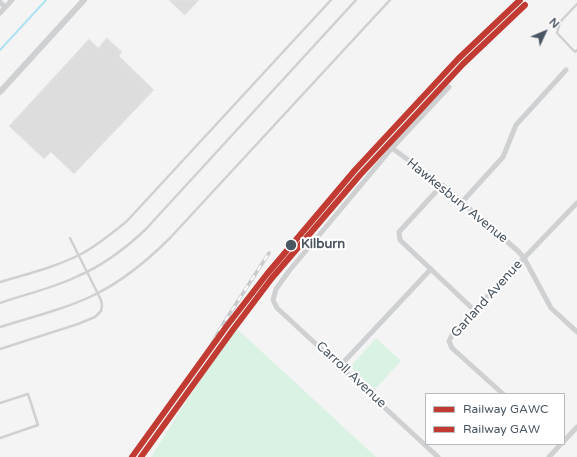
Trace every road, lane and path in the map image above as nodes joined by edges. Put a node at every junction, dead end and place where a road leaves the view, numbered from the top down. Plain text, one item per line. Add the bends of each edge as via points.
1 (12, 0) edge
2 (84, 0) edge
3 (331, 0) edge
4 (356, 0) edge
5 (390, 0) edge
6 (0, 2) edge
7 (577, 4) edge
8 (5, 7) junction
9 (0, 13) edge
10 (577, 50) edge
11 (566, 70) dead end
12 (449, 87) dead end
13 (0, 92) edge
14 (392, 148) junction
15 (442, 185) junction
16 (462, 202) junction
17 (577, 203) edge
18 (70, 238) dead end
19 (79, 255) junction
20 (524, 258) junction
21 (431, 270) junction
22 (87, 272) junction
23 (0, 282) edge
24 (98, 293) junction
25 (0, 302) edge
26 (474, 310) junction
27 (0, 327) edge
28 (577, 332) edge
29 (0, 349) edge
30 (340, 366) junction
31 (501, 393) edge
32 (0, 403) edge
33 (577, 427) edge
34 (0, 438) edge
35 (565, 440) edge
36 (425, 445) edge
37 (425, 445) edge
38 (560, 445) edge
39 (438, 457) edge
40 (549, 457) edge

1 - 8 street
2 - 13 street
3 - 19 lane via 127,221
4 - 22 lane via 146,229 117,254
5 - 24 lane via 158,250 124,278
6 - 8 street
7 - 10 lane via 560,22 557,33 575,52
8 - 9 street
11 - 16 street via 516,125 503,157
12 - 14 street
14 - 15 street, Hawkesbury Avenue
14 - 30 street, Carroll Avenue via 289,271 276,290 273,300 278,308
15 - 16 street, Hawkesbury Avenue
15 - 21 street via 399,232 404,245
16 - 20 street, Hawkesbury Avenue
17 - 20 street, Garland Avenue
18 - 19 lane
19 - 22 lane
19 - 23 lane
20 - 26 street, Garland Avenue
20 - 28 street, Hawkesbury Avenue via 551,308
21 - 26 street
21 - 30 street
22 - 24 lane
22 - 25 lane
24 - 27 lane
24 - 29 lane via 102,306 101,311 94,317
26 - 31 street, Garland Avenue via 454,331 449,341 452,348
30 - 36 street, Carroll Avenue
32 - 34 lane via 28,394 38,426
33 - 35 street
37 - 39 street, Carroll Avenue
38 - 40 street

